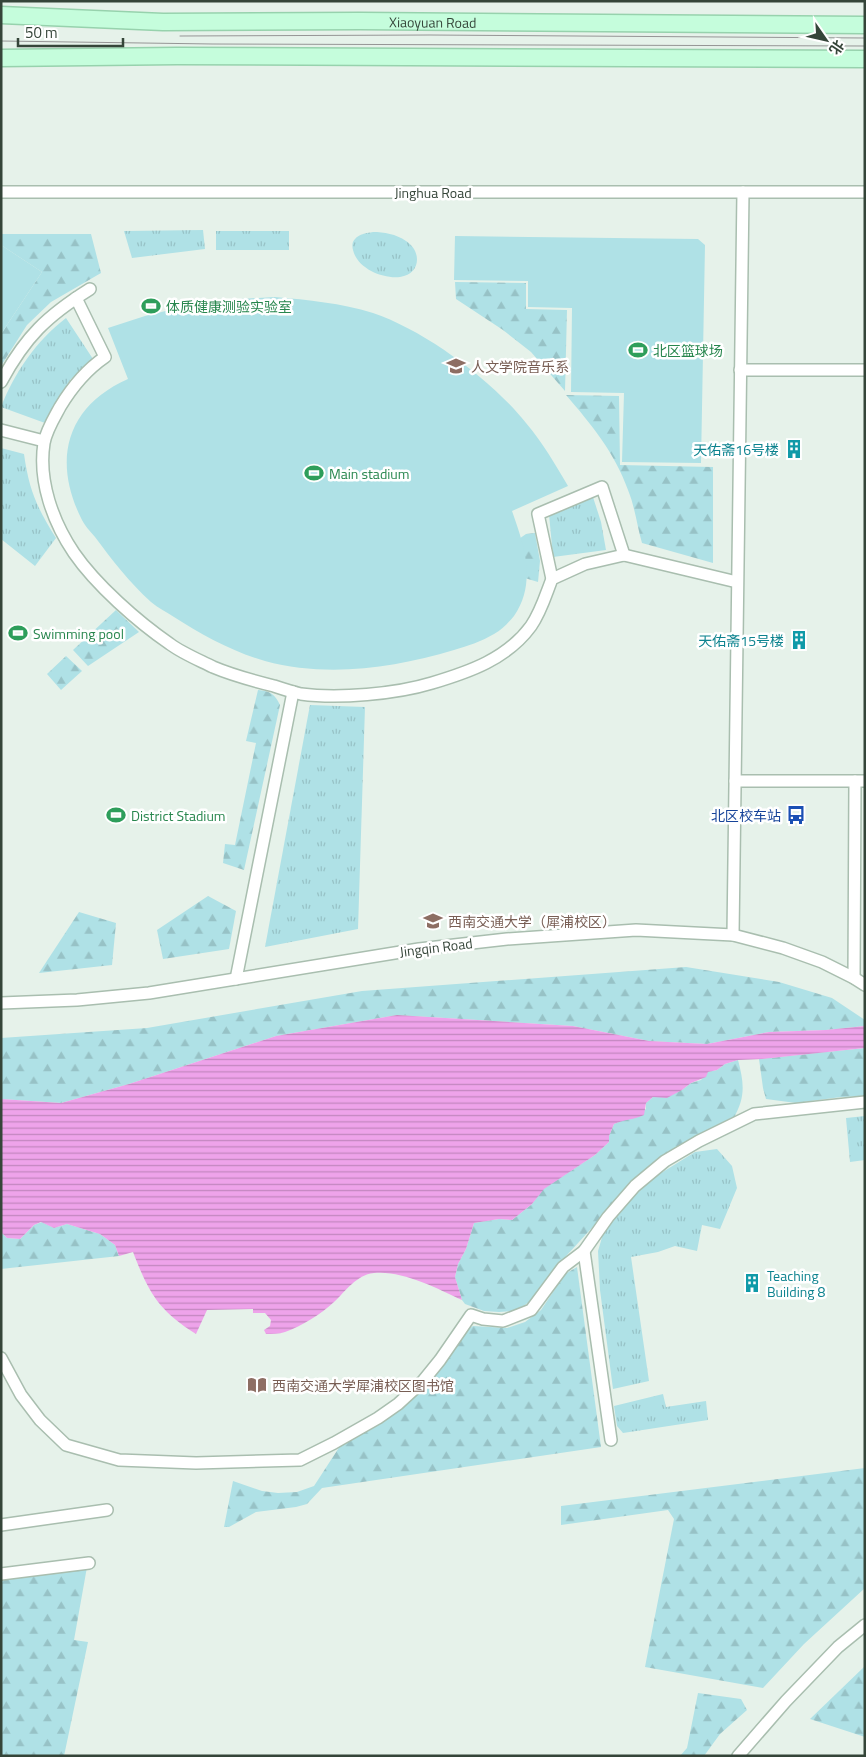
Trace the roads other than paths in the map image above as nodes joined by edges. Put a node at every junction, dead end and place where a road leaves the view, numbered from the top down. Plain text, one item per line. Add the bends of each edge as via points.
1 (1, 15) edge
2 (865, 25) edge
3 (1, 58) edge
4 (865, 59) edge
5 (1, 192) edge
6 (743, 192) junction
7 (865, 192) edge
8 (90, 290) dead end
9 (76, 298) junction
10 (740, 370) junction
11 (865, 370) edge
12 (1, 382) edge
13 (1, 430) edge
14 (44, 441) junction
15 (624, 555) junction
16 (552, 578) junction
17 (737, 582) junction
18 (293, 692) junction
19 (860, 781) edge
20 (735, 782) junction
21 (733, 935) junction
22 (854, 978) junction
23 (236, 979) junction
24 (865, 985) edge
25 (1, 1004) edge
26 (865, 1102) edge
27 (584, 1251) junction
28 (1, 1358) edge
29 (611, 1440) dead end
30 (107, 1510) dead end
31 (1, 1525) edge
32 (89, 1563) dead end
33 (1, 1574) edge
34 (865, 1626) edge
35 (738, 1756) edge

1 - 2 street, Xiaoyuan Road via 163,22
3 - 4 street
5 - 6 street, Jinghua Road
6 - 7 street, Jinghua Road
6 - 10 street
8 - 9 street
9 - 12 street via 44,322 27,341
9 - 14 street via 105,357 92,366 66,396
10 - 11 street
10 - 17 street
13 - 14 street
14 - 18 street via 44,486 51,505 75,554 104,588 171,645 214,667
15 - 16 street via 586,564
15 - 16 street via 602,487 538,514
15 - 17 street
16 - 18 street via 530,626 505,653 467,673 416,688 341,696
17 - 20 street
18 - 23 street
19 - 20 street
19 - 22 street
20 - 21 street
21 - 22 street, Jingqin Road via 783,948
21 - 23 street, Jingqin Road via 636,930 507,939 419,949
22 - 24 street, Jingqin Road
23 - 25 street, Jingqin Road via 149,993
26 - 27 street via 754,1114 699,1141 665,1161 635,1186
27 - 28 street via 563,1268 530,1310 503,1322 471,1315 440,1360 398,1404 342,1439 300,1460 196,1463 119,1460 66,1445 30,1408
27 - 29 street
30 - 31 street
32 - 33 street
34 - 35 street via 838,1647 792,1694

